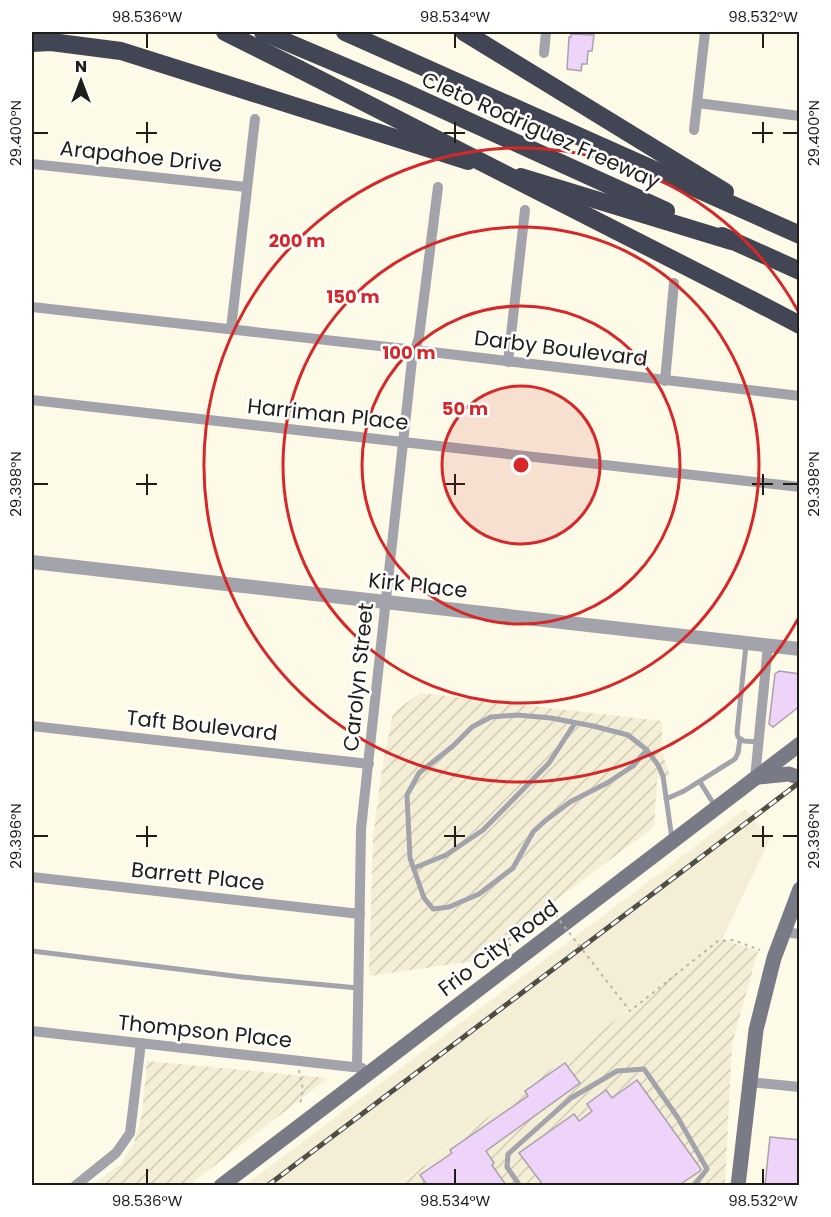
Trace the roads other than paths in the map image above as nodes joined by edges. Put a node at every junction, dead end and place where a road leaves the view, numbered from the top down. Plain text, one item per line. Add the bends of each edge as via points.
1 (225, 32) edge
2 (262, 32) edge
3 (345, 32) edge
4 (464, 32) edge
5 (546, 32) edge
6 (705, 32) edge
7 (32, 43) edge
8 (544, 53) dead end
9 (697, 103) junction
10 (800, 116) edge
11 (255, 119) dead end
12 (694, 130) dead end
13 (32, 164) edge
14 (246, 187) junction
15 (438, 187) dead end
16 (525, 210) dead end
17 (780, 226) junction
18 (800, 235) edge
19 (731, 241) junction
20 (800, 272) edge
21 (674, 283) dead end
22 (32, 307) edge
23 (800, 325) edge
24 (231, 329) junction
25 (415, 350) junction
26 (508, 362) junction
27 (665, 381) junction
28 (800, 396) edge
29 (32, 400) edge
30 (403, 442) junction
31 (800, 487) edge
32 (32, 562) edge
33 (386, 602) junction
34 (746, 643) junction
35 (768, 645) junction
36 (800, 649) edge
37 (575, 723) junction
38 (32, 726) edge
39 (740, 739) junction
40 (758, 742) junction
41 (800, 744) edge
42 (647, 750) junction
43 (369, 764) junction
44 (755, 778) junction
45 (800, 778) edge
46 (700, 782) junction
47 (666, 799) junction
48 (716, 807) junction
49 (673, 841) junction
50 (414, 868) junction
51 (32, 877) edge
52 (800, 889) edge
53 (360, 914) junction
54 (783, 932) junction
55 (800, 934) edge
56 (32, 951) edge
57 (358, 988) junction
58 (32, 1031) edge
59 (141, 1043) junction
60 (357, 1067) junction
61 (374, 1069) junction
62 (749, 1082) junction
63 (800, 1087) edge
64 (75, 1185) edge
65 (222, 1185) edge
66 (520, 1185) edge
67 (694, 1185) edge
68 (738, 1185) edge

1 - 23 highway, bridge
2 - 19 highway, Cleto Rodriguez Freeway via 400,90
3 - 17 highway, Cleto Rodriguez Freeway
4 - 17 highway
5 - 8 street
6 - 9 street
7 - 19 highway via 121,51
9 - 10 street
9 - 12 street
11 - 14 street
13 - 14 street, Arapahoe Drive
14 - 24 street
15 - 25 street, Carolyn Street
16 - 26 street
17 - 18 highway, Cleto Rodriguez Freeway
19 - 20 highway, Cleto Rodriguez Freeway
21 - 27 street
22 - 24 street, Darby Boulevard
24 - 25 street, Darby Boulevard
25 - 26 street, Darby Boulevard
25 - 30 street, Carolyn Street
26 - 27 street, Darby Boulevard
27 - 28 street, Darby Boulevard
29 - 30 street, Harriman Place
30 - 31 street, Harriman Place
30 - 33 street, Carolyn Street
32 - 33 street, Kirk Place
33 - 34 street, Kirk Place
33 - 43 street, Carolyn Street
34 - 35 street, Kirk Place
34 - 39 lane via 737,729
35 - 36 street, Kirk Place
35 - 40 street
37 - 42 lane via 628,735
37 - 50 lane via 549,763 483,830 446,855
37 - 50 lane via 517,715 491,717 472,727 419,773 408,795 408,840
38 - 43 street, Taft Boulevard
39 - 40 lane
39 - 46 lane via 735,759
40 - 44 street
41 - 44 main road, Frio City Road
42 - 47 lane via 663,776
42 - 50 lane via 633,766 546,820 533,832 513,868 479,894 449,907 433,909 424,898
43 - 53 street, Carolyn Street via 362,829
44 - 45 main road via 789,774
44 - 48 main road, Frio City Road
46 - 47 lane
46 - 48 lane
47 - 49 lane
48 - 49 main road, Frio City Road
49 - 61 main road, Frio City Road
51 - 53 street, Barrett Place
52 - 54 main road
53 - 57 street, Carolyn Street
54 - 55 street
54 - 62 main road via 756,1029
56 - 57 lane
57 - 60 street, Carolyn Street
58 - 59 street, Thompson Place
59 - 60 street, Thompson Place
59 - 64 street via 130,1132 110,1158
60 - 61 street, Thompson Place
61 - 65 main road, Frio City Road
62 - 63 street
62 - 68 main road
66 - 67 lane via 507,1167 508,1154 571,1098 617,1071 644,1069 707,1169

